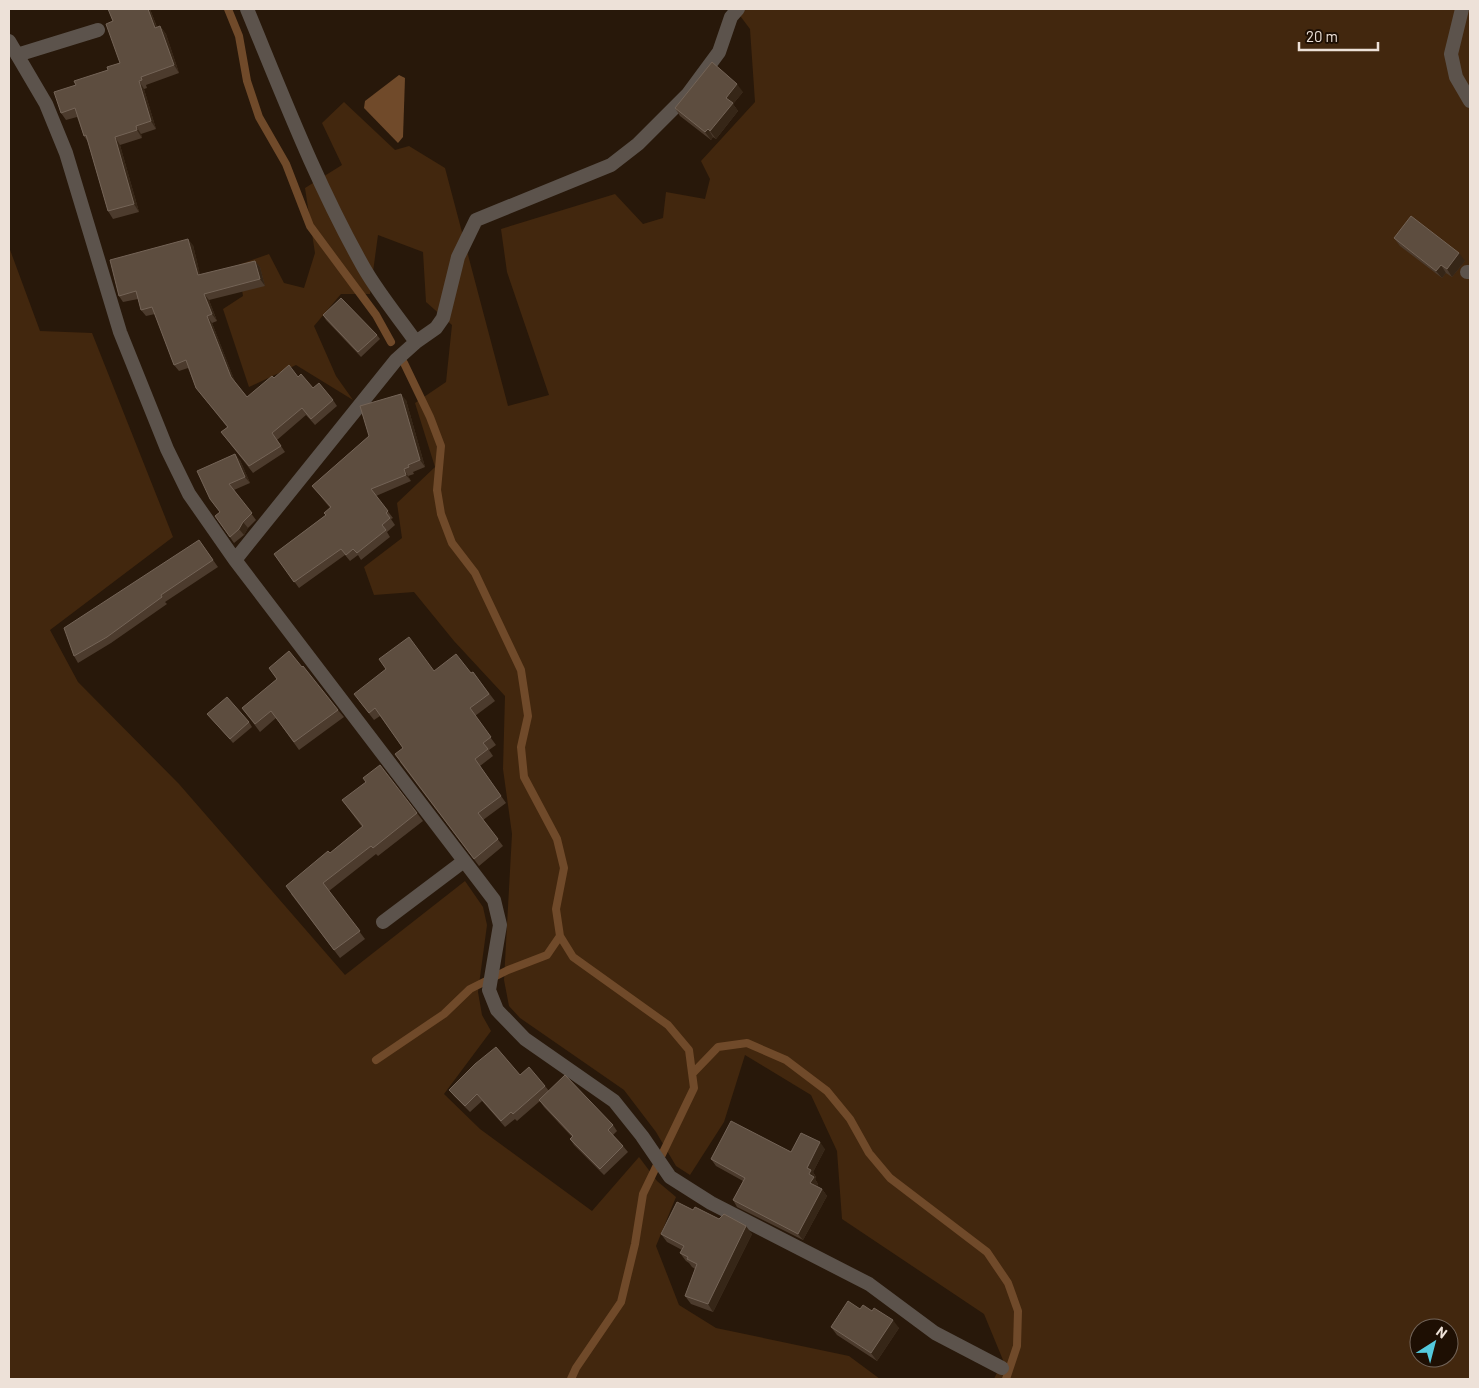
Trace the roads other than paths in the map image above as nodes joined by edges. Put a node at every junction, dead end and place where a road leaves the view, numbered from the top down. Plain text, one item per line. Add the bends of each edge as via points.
1 (247, 9) edge
2 (738, 9) edge
3 (1462, 9) edge
4 (98, 30) dead end
5 (9, 41) edge
6 (17, 55) junction
7 (1470, 101) edge
8 (416, 342) junction
9 (235, 560) junction
10 (464, 861) junction
11 (383, 922) dead end
12 (1002, 1368) dead end

1 - 8 street via 329,200 365,269
2 - 8 street via 731,17 719,52 688,94 638,144 611,165 476,220 458,257 443,318 436,328
3 - 7 street via 1451,54 1456,77
4 - 6 street
5 - 6 street
6 - 9 street via 46,104 66,153 120,332 166,449 189,494
8 - 9 street via 396,360
9 - 10 street
10 - 11 street
10 - 12 street via 494,900 500,925 489,990 497,1010 525,1039 614,1101 670,1178 711,1203 869,1284 935,1333

